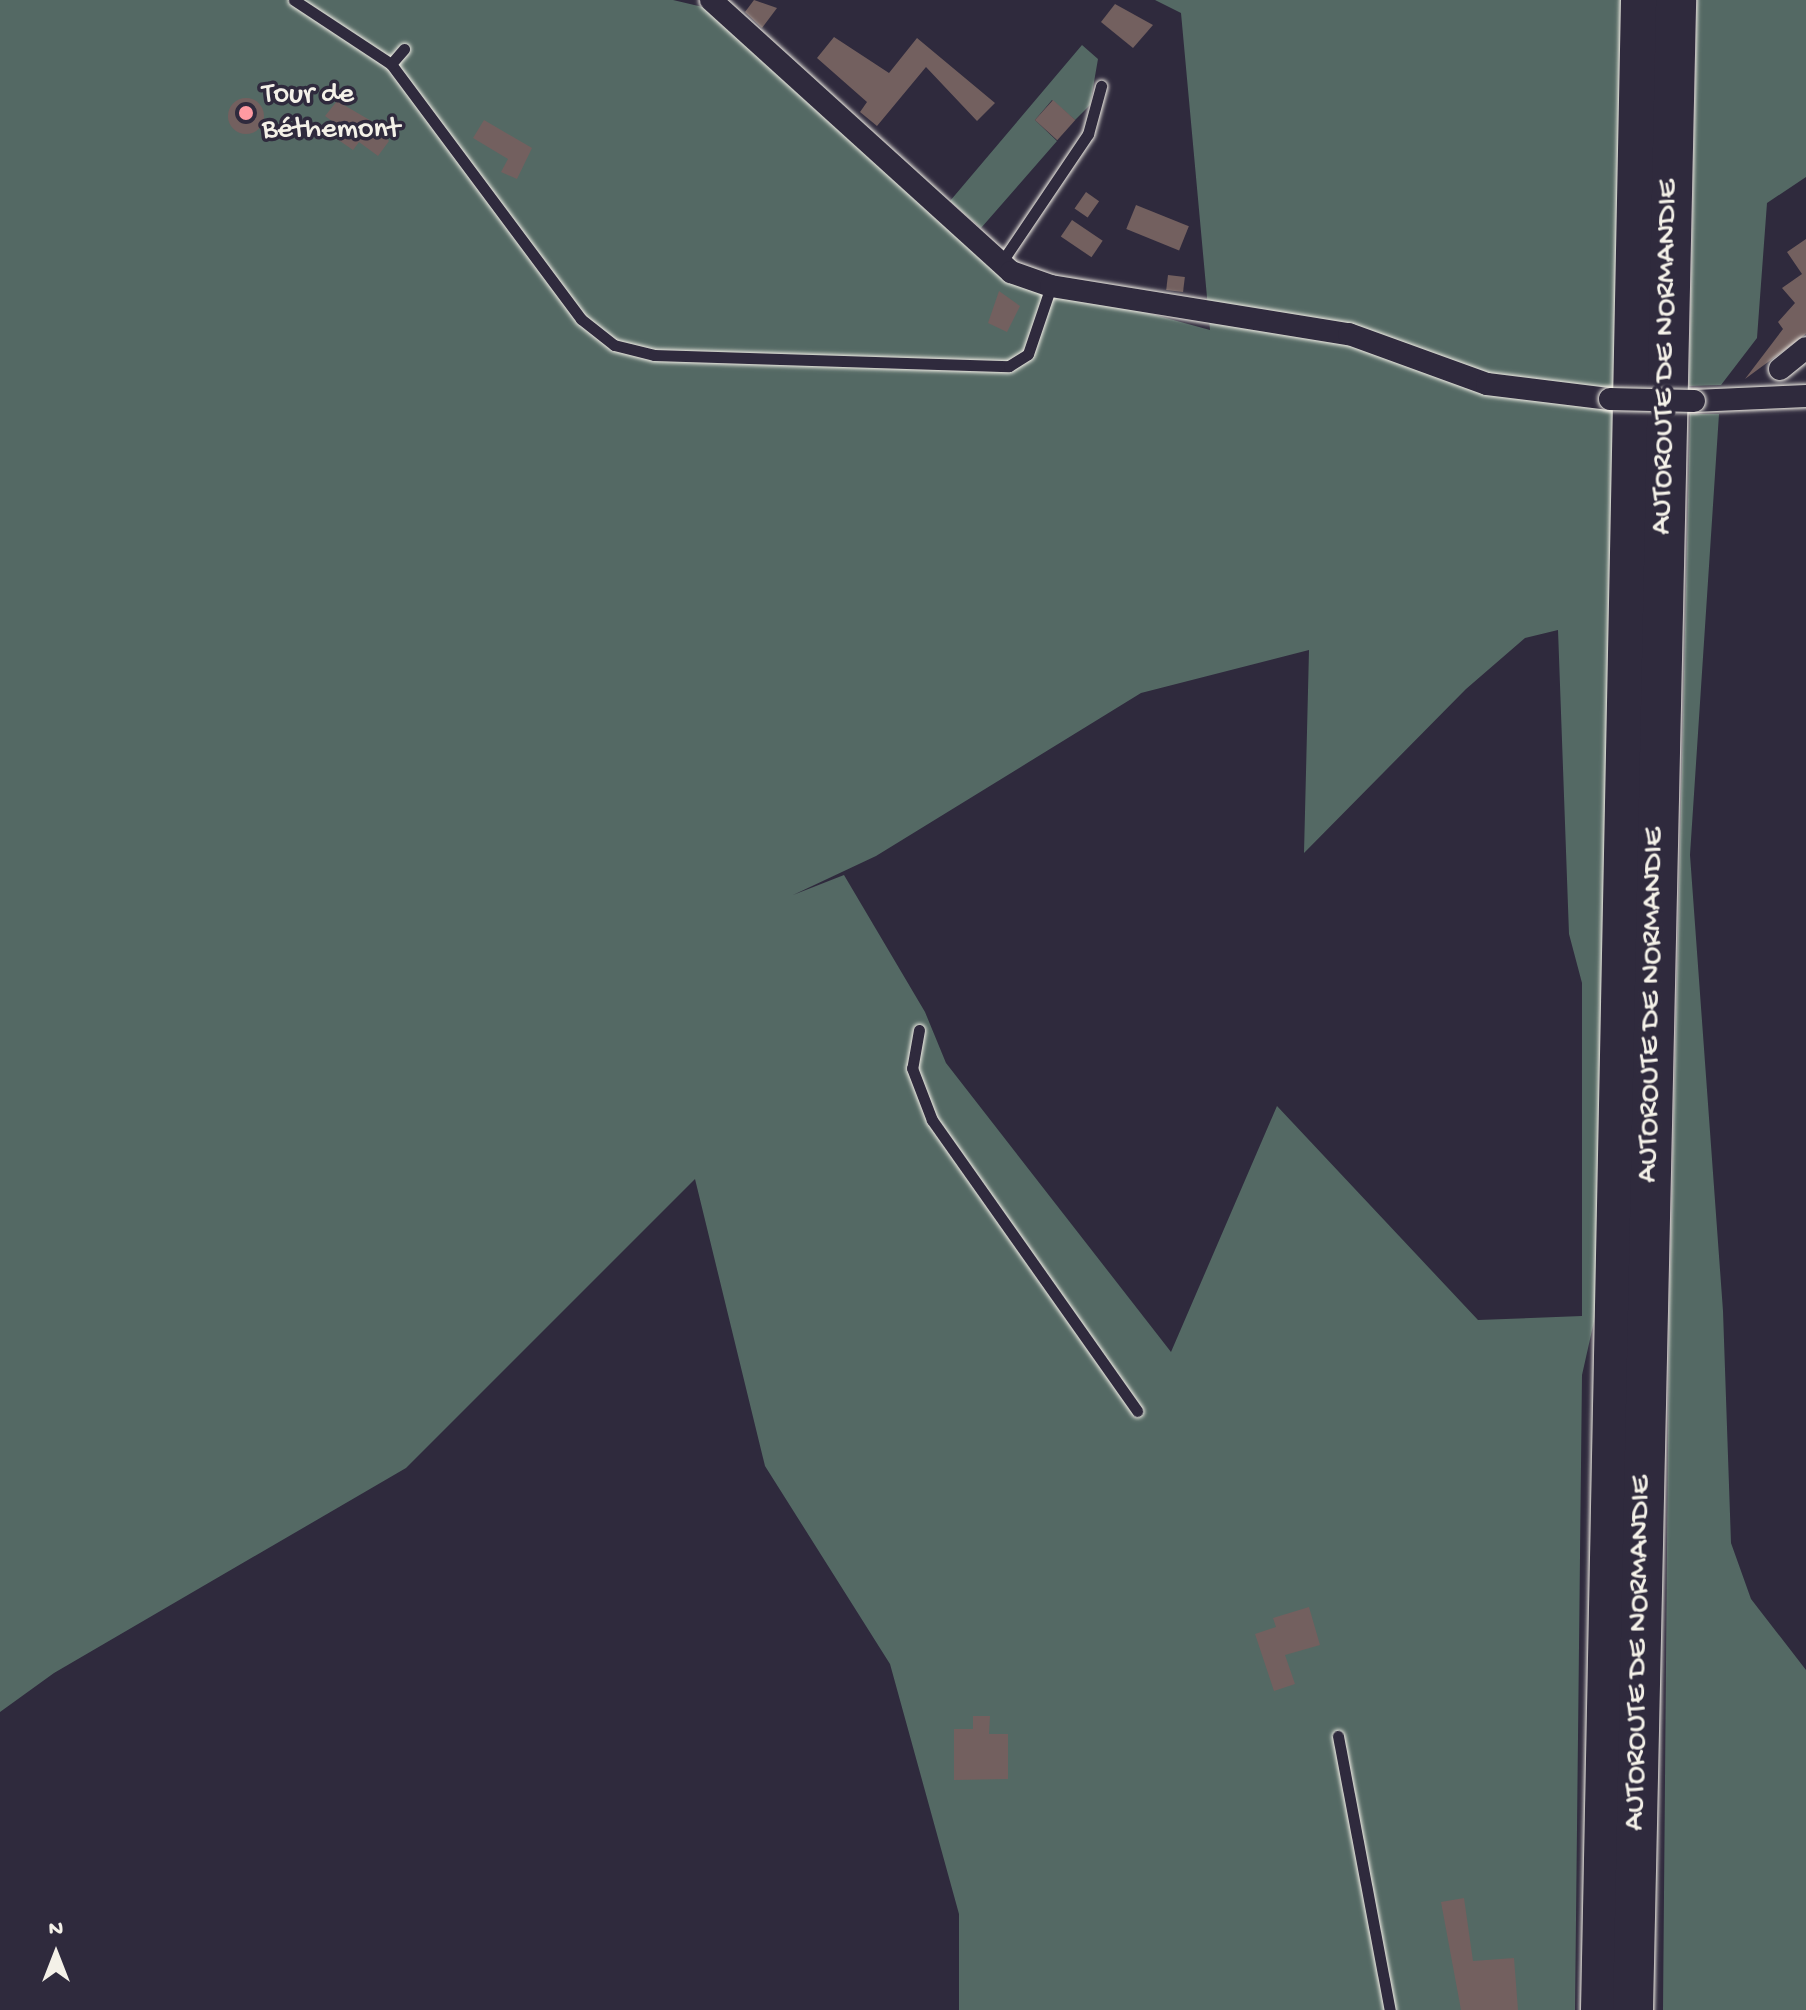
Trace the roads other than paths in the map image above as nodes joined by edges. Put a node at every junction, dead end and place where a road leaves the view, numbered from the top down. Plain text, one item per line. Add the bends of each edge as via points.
1 (294, 0) edge
2 (711, 0) edge
3 (1641, 0) edge
4 (1676, 0) edge
5 (404, 49) dead end
6 (391, 64) junction
7 (1101, 86) dead end
8 (1001, 263) junction
9 (1051, 286) junction
10 (1806, 348) edge
11 (1780, 369) dead end
12 (1806, 396) edge
13 (919, 1030) dead end
14 (1137, 1411) dead end
15 (1338, 1736) dead end
16 (1390, 2010) edge
17 (1601, 2010) edge
18 (1633, 2010) edge

1 - 6 lane
2 - 8 street
3 - 17 highway, AUTOROUTE DE NORMANDIE
4 - 18 highway, AUTOROUTE DE NORMANDIE
5 - 6 lane
6 - 9 lane via 581,319 614,345 654,355 1009,366 1028,354
7 - 8 lane via 1088,134
8 - 9 street
9 - 12 street, bridge via 1349,334 1487,384 1610,399
10 - 11 street
13 - 14 lane via 912,1068 932,1120
15 - 16 lane

